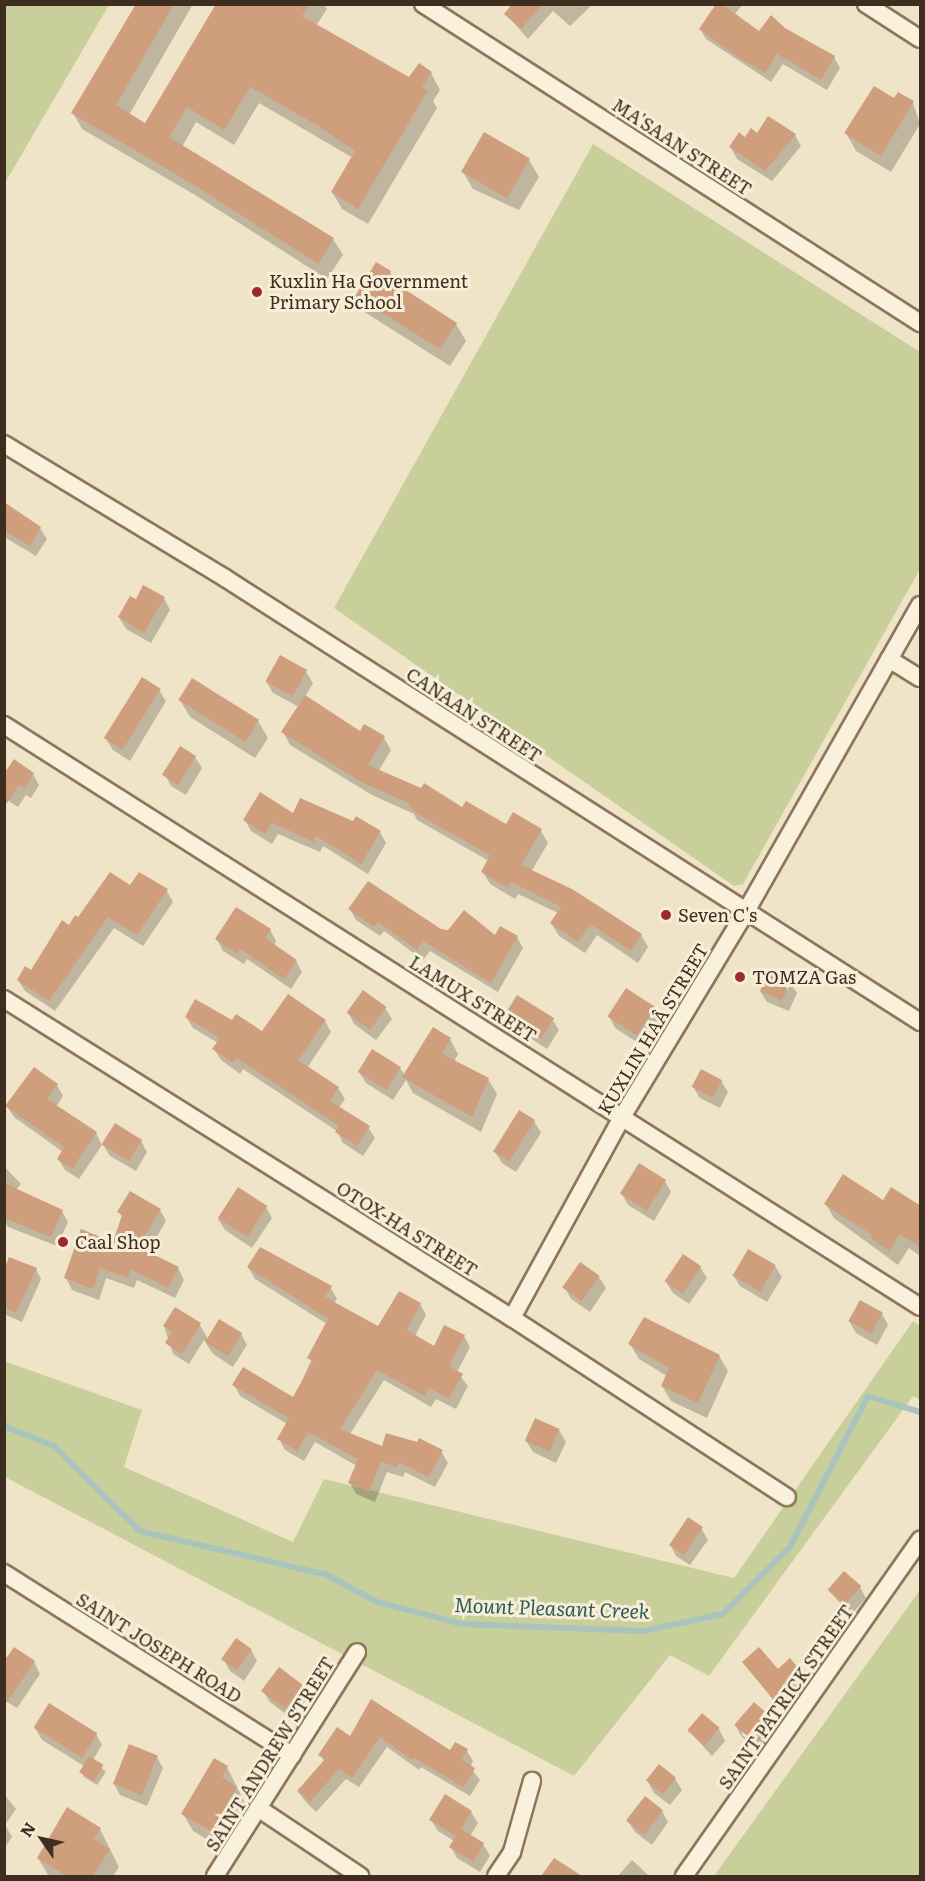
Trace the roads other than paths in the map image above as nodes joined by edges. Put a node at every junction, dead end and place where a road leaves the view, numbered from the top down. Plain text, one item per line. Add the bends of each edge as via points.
1 (423, 4) edge
2 (866, 4) edge
3 (921, 39) edge
4 (921, 322) edge
5 (4, 444) edge
6 (921, 605) edge
7 (889, 659) junction
8 (921, 678) edge
9 (4, 725) edge
10 (746, 913) junction
11 (4, 999) edge
12 (921, 1022) edge
13 (622, 1117) junction
14 (921, 1307) edge
15 (512, 1318) junction
16 (786, 1497) dead end
17 (921, 1540) edge
18 (4, 1573) edge
19 (357, 1652) dead end
20 (292, 1755) junction
21 (532, 1781) dead end
22 (258, 1808) junction
23 (215, 1876) edge
24 (360, 1876) edge
25 (496, 1876) edge
26 (684, 1876) edge

1 - 4 street, MA'SAAN STREET
2 - 3 street
5 - 10 street, CANAAN STREET via 225,578
6 - 7 street, KUXLIN HAÂ STREET
7 - 8 street
7 - 10 street, KUXLIN HAÂ STREET
9 - 13 street, LAMUX STREET
10 - 12 street, CANAAN STREET
10 - 13 street, KUXLIN HAÂ STREET
11 - 15 street, OTOX-HA STREET
13 - 14 street, LAMUX STREET
13 - 15 street, KUXLIN HAÂ STREET
15 - 16 street, OTOX-HA STREET
17 - 26 street, SAINT PATRICK STREET
18 - 20 street, SAINT JOSEPH ROAD
19 - 20 street, SAINT ANDREW STREET
20 - 22 street, SAINT ANDREW STREET
21 - 25 street via 512,1852
22 - 23 street, SAINT ANDREW STREET
22 - 24 street

